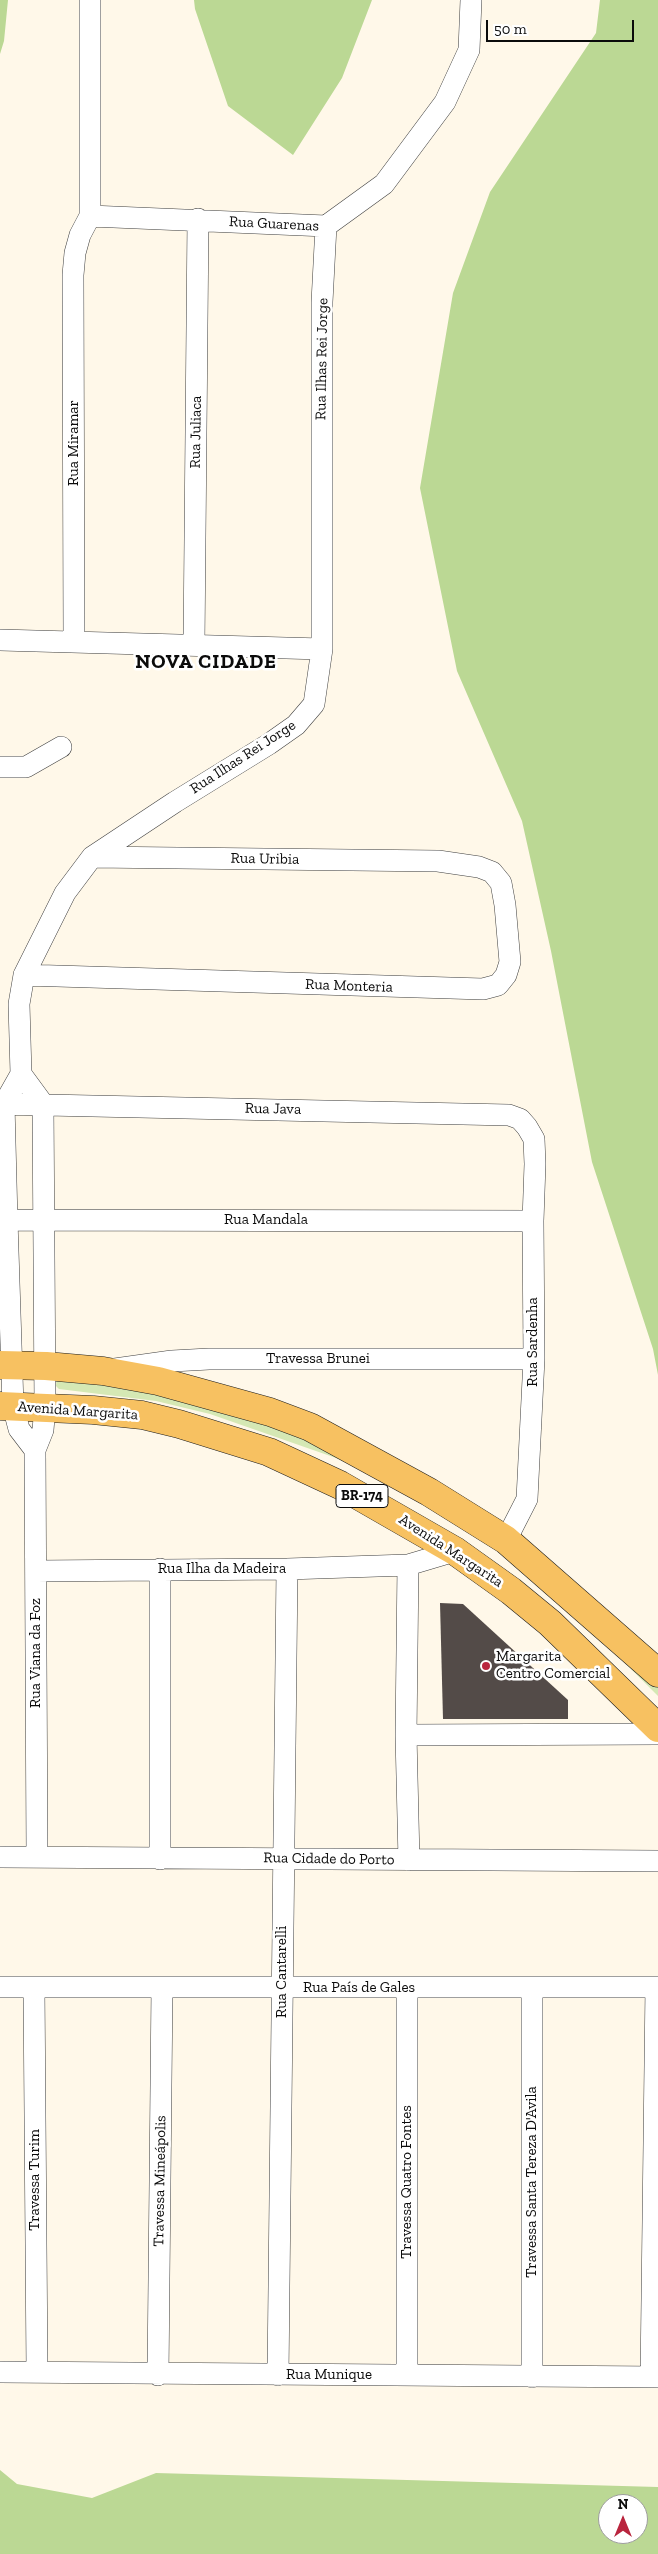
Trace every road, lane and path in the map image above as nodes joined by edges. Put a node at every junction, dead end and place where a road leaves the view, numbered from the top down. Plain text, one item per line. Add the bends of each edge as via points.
1 (90, 0) edge
2 (471, 0) edge
3 (90, 216) junction
4 (198, 219) junction
5 (326, 226) junction
6 (0, 640) edge
7 (74, 642) junction
8 (194, 644) junction
9 (322, 649) junction
10 (60, 747) dead end
11 (0, 767) edge
12 (92, 857) junction
13 (438, 861) joint
14 (24, 975) junction
15 (21, 1074) junction
16 (2, 1104) edge
17 (44, 1104) junction
18 (534, 1139) joint
19 (3, 1220) edge
20 (45, 1220) junction
21 (533, 1221) junction
22 (534, 1359) junction
23 (6, 1365) edge
24 (46, 1366) junction
25 (102, 1371) junction
26 (6, 1406) edge
27 (45, 1406) junction
28 (35, 1450) junction
29 (506, 1540) junction
30 (455, 1551) junction
31 (408, 1565) junction
32 (160, 1569) junction
33 (287, 1569) junction
34 (36, 1571) junction
35 (658, 1673) edge
36 (658, 1728) edge
37 (658, 1734) edge
38 (406, 1735) junction
39 (0, 1857) edge
40 (37, 1857) junction
41 (282, 1857) junction
42 (160, 1859) junction
43 (409, 1860) junction
44 (658, 1861) edge
45 (0, 1987) edge
46 (657, 1987) edge
47 (34, 1988) junction
48 (162, 1988) junction
49 (282, 1988) junction
50 (407, 1988) junction
51 (532, 1988) junction
52 (0, 2372) edge
53 (37, 2372) junction
54 (158, 2375) junction
55 (278, 2375) junction
56 (407, 2375) junction
57 (532, 2377) junction
58 (655, 2377) edge

1 - 3 street, Rua Miramar
2 - 5 street, Rua Guarenas via 469,50 445,102 384,184
3 - 4 street, Rua Guarenas
3 - 7 street, Rua Miramar via 80,235 73,275
4 - 5 street, Rua Guarenas
4 - 8 street, Rua Juliaca
5 - 9 street, Rua Ilhas Rei Jorge via 322,312
6 - 7 street
7 - 8 street
8 - 9 street
9 - 12 street, Rua Ilhas Rei Jorge via 314,704 296,725
10 - 11 street via 26,767
12 - 13 street, Rua Uribia
12 - 14 street, Rua Ilhas Rei Jorge via 65,893
13 - 14 street, Rua Monteria via 479,866 492,872 501,884 506,905 510,962 498,985 483,989 446,989
14 - 15 street, Rua Ilhas Rei Jorge via 18,1004
15 - 16 street
15 - 17 street
16 - 17 street, Rua Java
16 - 19 street
17 - 18 street, Rua Java via 509,1115 520,1119
17 - 20 street
18 - 21 street, Rua Sardenha
19 - 20 street, Rua Mandala
19 - 23 street
20 - 21 street, Rua Mandala
20 - 24 street
21 - 22 street, Rua Sardenha
22 - 25 street, Travessa Brunei via 208,1359
22 - 29 street, Rua Sardenha via 528,1499
23 - 24 main road, BR-174
23 - 26 street
24 - 25 main road, BR-174
24 - 27 street
25 - 29 main road, BR-174 via 193,1390 310,1427 429,1492
26 - 27 main road, Avenida Margarita / BR-174
26 - 28 street via 18,1429
27 - 28 street, Rua Viana da Foz via 44,1430
27 - 30 main road, Avenida Margarita / BR-174 via 142,1416 187,1426 268,1452 340,1485
28 - 34 street, Rua Viana da Foz
29 - 35 main road, BR-174
30 - 31 street, Rua Ilha da Madeira
30 - 36 main road, Avenida Margarita / BR-174 via 550,1623
31 - 33 street, Rua Ilha da Madeira
31 - 38 street
32 - 33 street, Rua Ilha da Madeira
32 - 34 street, Rua Ilha da Madeira
32 - 42 street
33 - 41 street, Rua Cantarelli
34 - 40 street, Rua Viana da Foz
37 - 38 street
38 - 43 street
39 - 40 street, Rua Cidade do Porto
40 - 42 street, Rua Cidade do Porto
41 - 42 street, Rua Cidade do Porto
41 - 43 street, Rua Cidade do Porto
41 - 49 street, Rua Cantarelli
43 - 44 street, Rua Cidade do Porto
45 - 47 street, Rua País de Gales
46 - 51 street, Rua País de Gales
46 - 58 street
47 - 48 street, Rua País de Gales
47 - 53 street, Travessa Turim
48 - 49 street, Rua País de Gales
48 - 54 street, Travessa Mineápolis
49 - 50 street, Rua País de Gales
49 - 55 street, Rua Cantarelli
50 - 51 street, Rua País de Gales
50 - 56 street, Travessa Quatro Fontes
51 - 57 street, Travessa Santa Tereza D'Avila
52 - 53 street, Rua Munique
53 - 54 street, Rua Munique
54 - 55 street, Rua Munique
55 - 56 street, Rua Munique
56 - 57 street, Rua Munique
57 - 58 street, Rua Munique

